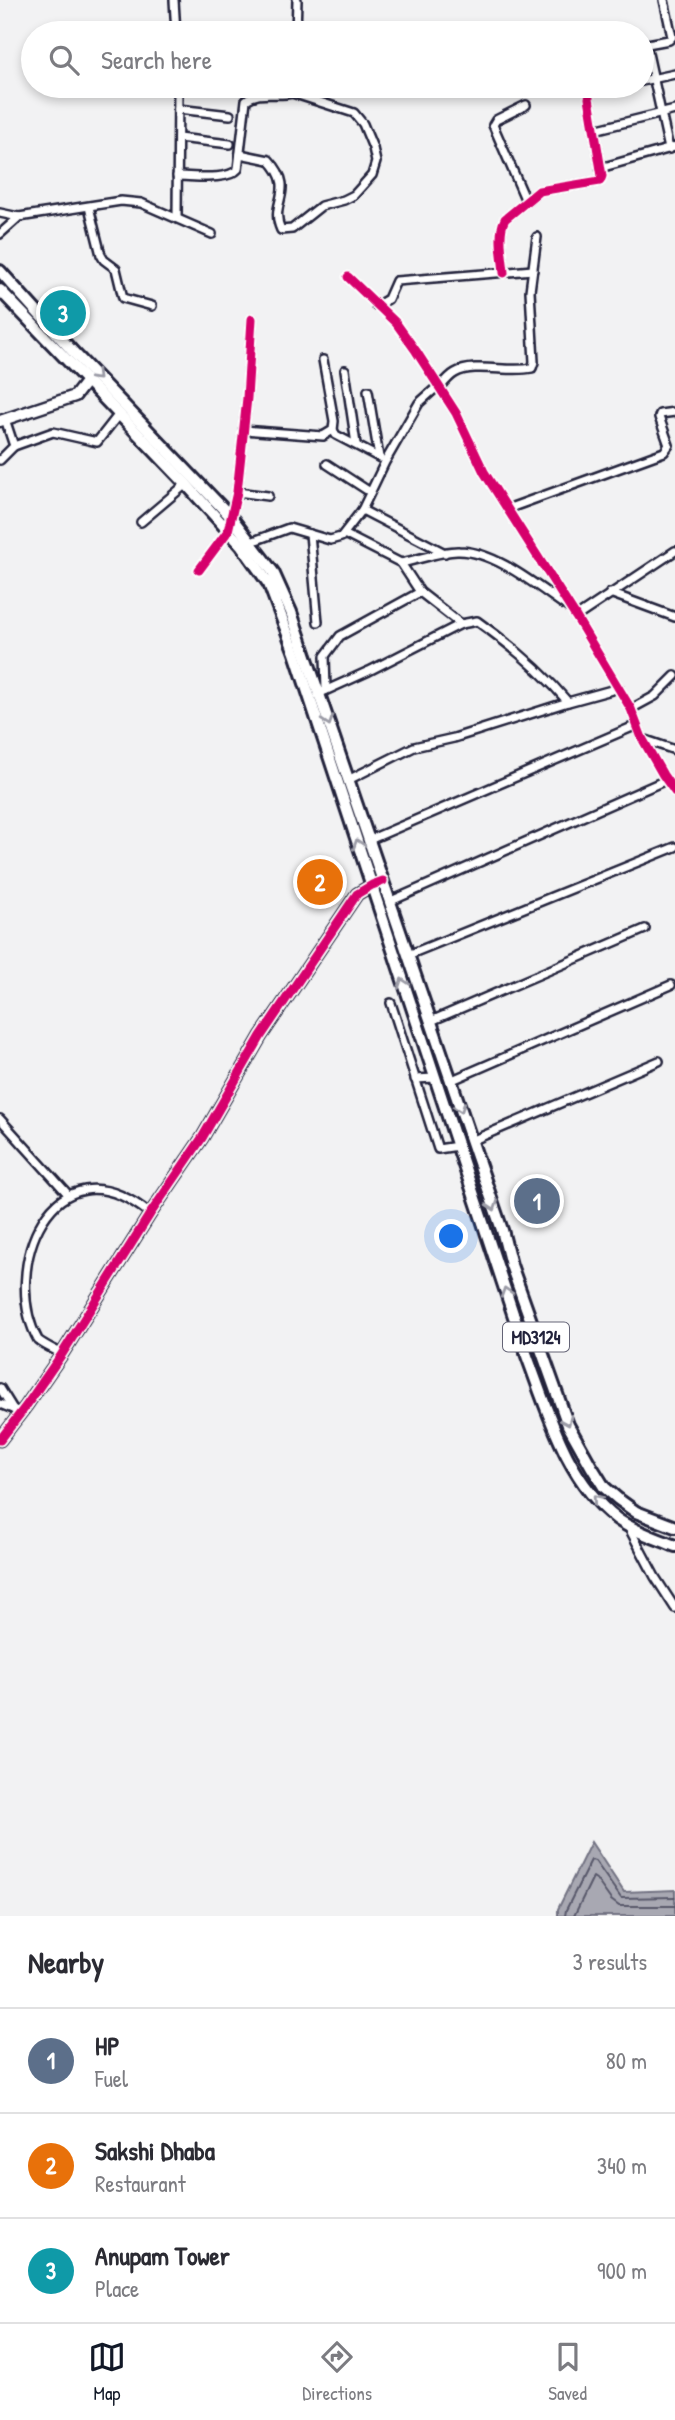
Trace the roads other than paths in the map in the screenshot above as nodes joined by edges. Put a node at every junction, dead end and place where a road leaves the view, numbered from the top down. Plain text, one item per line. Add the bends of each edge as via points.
1 (174, 0) edge
2 (297, 0) edge
3 (664, 0) edge
4 (175, 21) edge
5 (296, 21) edge
6 (673, 30) edge
7 (654, 43) edge
8 (675, 74) edge
9 (654, 79) joint
10 (178, 98) edge
11 (250, 98) edge
12 (316, 98) edge
13 (589, 98) dead end
14 (526, 105) dead end
15 (178, 109) junction
16 (675, 110) edge
17 (662, 113) junction
18 (230, 115) dead end
19 (594, 130) junction
20 (178, 138) junction
21 (230, 144) dead end
22 (672, 148) edge
23 (240, 154) junction
24 (600, 167) junction
25 (177, 176) junction
26 (526, 201) junction
27 (89, 207) junction
28 (0, 213) edge
29 (19, 217) junction
30 (177, 218) junction
31 (0, 234) edge
32 (212, 234) dead end
33 (537, 237) dead end
34 (533, 270) junction
35 (0, 271) edge
36 (504, 273) junction
37 (348, 277) dead end
38 (10, 283) junction
39 (1, 291) edge
40 (152, 306) dead end
41 (376, 306) junction
42 (252, 319) dead end
43 (323, 360) dead end
44 (345, 370) dead end
45 (86, 382) junction
46 (438, 388) junction
47 (368, 391) dead end
48 (675, 412) edge
49 (119, 414) junction
50 (2, 420) edge
51 (243, 430) junction
52 (333, 430) junction
53 (356, 444) junction
54 (13, 446) junction
55 (0, 460) edge
56 (382, 460) junction
57 (327, 464) dead end
58 (186, 484) junction
59 (237, 492) junction
60 (370, 492) junction
61 (268, 496) dead end
62 (507, 509) junction
63 (362, 510) junction
64 (231, 517) junction
65 (141, 522) dead end
66 (228, 531) junction
67 (310, 534) junction
68 (344, 534) junction
69 (251, 542) junction
70 (675, 551) edge
71 (446, 553) junction
72 (401, 563) junction
73 (199, 570) dead end
74 (420, 592) junction
75 (610, 593) junction
76 (571, 609) junction
77 (576, 617) junction
78 (675, 617) edge
79 (318, 622) dead end
80 (461, 624) junction
81 (675, 677) edge
82 (619, 688) junction
83 (322, 692) junction
84 (568, 702) junction
85 (631, 709) junction
86 (637, 725) junction
87 (642, 738) junction
88 (675, 750) edge
89 (348, 780) junction
90 (666, 780) junction
91 (675, 792) edge
92 (369, 840) junction
93 (675, 848) edge
94 (377, 883) junction
95 (391, 901) junction
96 (645, 929) dead end
97 (408, 955) junction
98 (671, 985) dead end
99 (391, 1003) dead end
100 (396, 1018) junction
101 (415, 1020) junction
102 (431, 1021) junction
103 (443, 1059) junction
104 (659, 1061) dead end
105 (430, 1063) junction
106 (435, 1077) junction
107 (415, 1079) junction
108 (450, 1081) junction
109 (0, 1121) edge
110 (471, 1141) junction
111 (458, 1146) junction
112 (66, 1192) junction
113 (54, 1197) dead end
114 (150, 1214) junction
115 (20, 1321) dead end
116 (61, 1354) junction
117 (0, 1388) edge
118 (0, 1404) edge
119 (18, 1412) junction
120 (0, 1440) edge
121 (627, 1524) junction
122 (675, 1527) edge
123 (675, 1546) edge
124 (675, 1608) edge

1 - 4 street
2 - 5 street
3 - 6 street
6 - 7 street via 669,40
8 - 9 street
9 - 17 street
10 - 15 street
11 - 23 street
12 - 23 street via 354,113 373,148 376,162 372,175 354,195 321,206 299,226 281,230 277,214 281,176 264,157
13 - 19 street
14 - 26 street via 493,125
15 - 18 street
15 - 20 street
16 - 17 street
17 - 19 street
17 - 22 street
19 - 24 street
20 - 21 street
20 - 25 street
22 - 24 street
23 - 25 street via 238,169 231,175
24 - 26 street via 600,181 546,188
25 - 30 street
26 - 36 street via 502,225
27 - 29 street
27 - 30 street via 121,201 141,203
27 - 40 street via 101,255 116,269 123,298
28 - 29 street
29 - 31 street
30 - 32 street
33 - 34 street
34 - 36 street
34 - 46 street via 532,368 459,371
35 - 38 main road
36 - 41 street via 396,281 388,299
37 - 41 street
38 - 39 main road
38 -> 64 main road
39 - 45 main road
41 - 46 street via 396,323
42 - 51 street
43 - 52 street
44 - 53 street
45 - 49 main road
45 - 50 street via 75,396
46 - 56 street via 419,403
46 - 62 street
47 - 56 street
48 - 62 street via 659,417 669,445 664,452
49 - 54 street via 97,442 53,432
49 - 58 main road
50 - 54 street
51 - 52 street via 323,436
51 - 59 street
52 - 53 street
53 - 56 street
54 - 55 street
56 - 60 street
57 - 60 street
58 - 65 street
58 - 66 main road
59 - 61 street
59 - 64 street
60 - 63 street
62 - 76 street
63 - 68 street
63 - 71 street
64 - 66 street
64 - 69 main road
66 - 73 street
94 -> 66 main road, MD3124 via 269,584
67 - 68 street via 330,540
67 - 69 street via 289,528
67 - 79 street
68 - 72 street
69 - 83 main road via 273,572
70 - 75 street
71 - 72 street
71 - 76 street via 459,551 498,561
72 - 74 street
74 - 80 street
74 - 83 street via 340,636 325,656
75 - 77 street
75 - 78 street
76 - 77 street
77 - 82 street
80 - 83 street
80 - 84 street via 477,621 505,641
81 - 85 street via 655,696
82 - 84 street
82 - 85 street
83 -> 89 main road
84 - 89 street via 414,747
85 - 86 street
86 - 87 street
86 - 92 street
87 - 88 street
87 - 90 street
89 - 92 main road
90 - 91 street
90 - 95 street
92 - 94 main road
93 - 97 street
94 - 95 main road, MD3124
101 -> 94 main road, MD3124
94 - 114 street via 357,894
95 - 97 main road, MD3124
96 - 102 street
97 - 102 main road, MD3124
98 - 108 street
99 - 100 street
100 - 101 street
100 - 107 street
101 - 105 main road, MD3124
102 - 103 main road, MD3124
103 - 105 main road
103 - 108 main road, MD3124
104 - 110 street
105 - 106 main road, MD3124
106 - 107 street
106 - 111 main road, MD3124
107 - 111 street via 438,1149
108 -> 110 main road, MD3124
109 - 112 street
110 -> 122 main road, MD3124 via 568,1425 604,1487 636,1512
121 -> 111 main road, MD3124 via 589,1491 555,1429
112 - 113 street
112 - 114 street via 102,1189 136,1202
114 - 116 street
115 - 116 street via 38,1341
116 - 119 street
117 - 119 street
118 - 119 street
119 - 120 street
121 - 123 main road, MD3124
121 - 124 street

